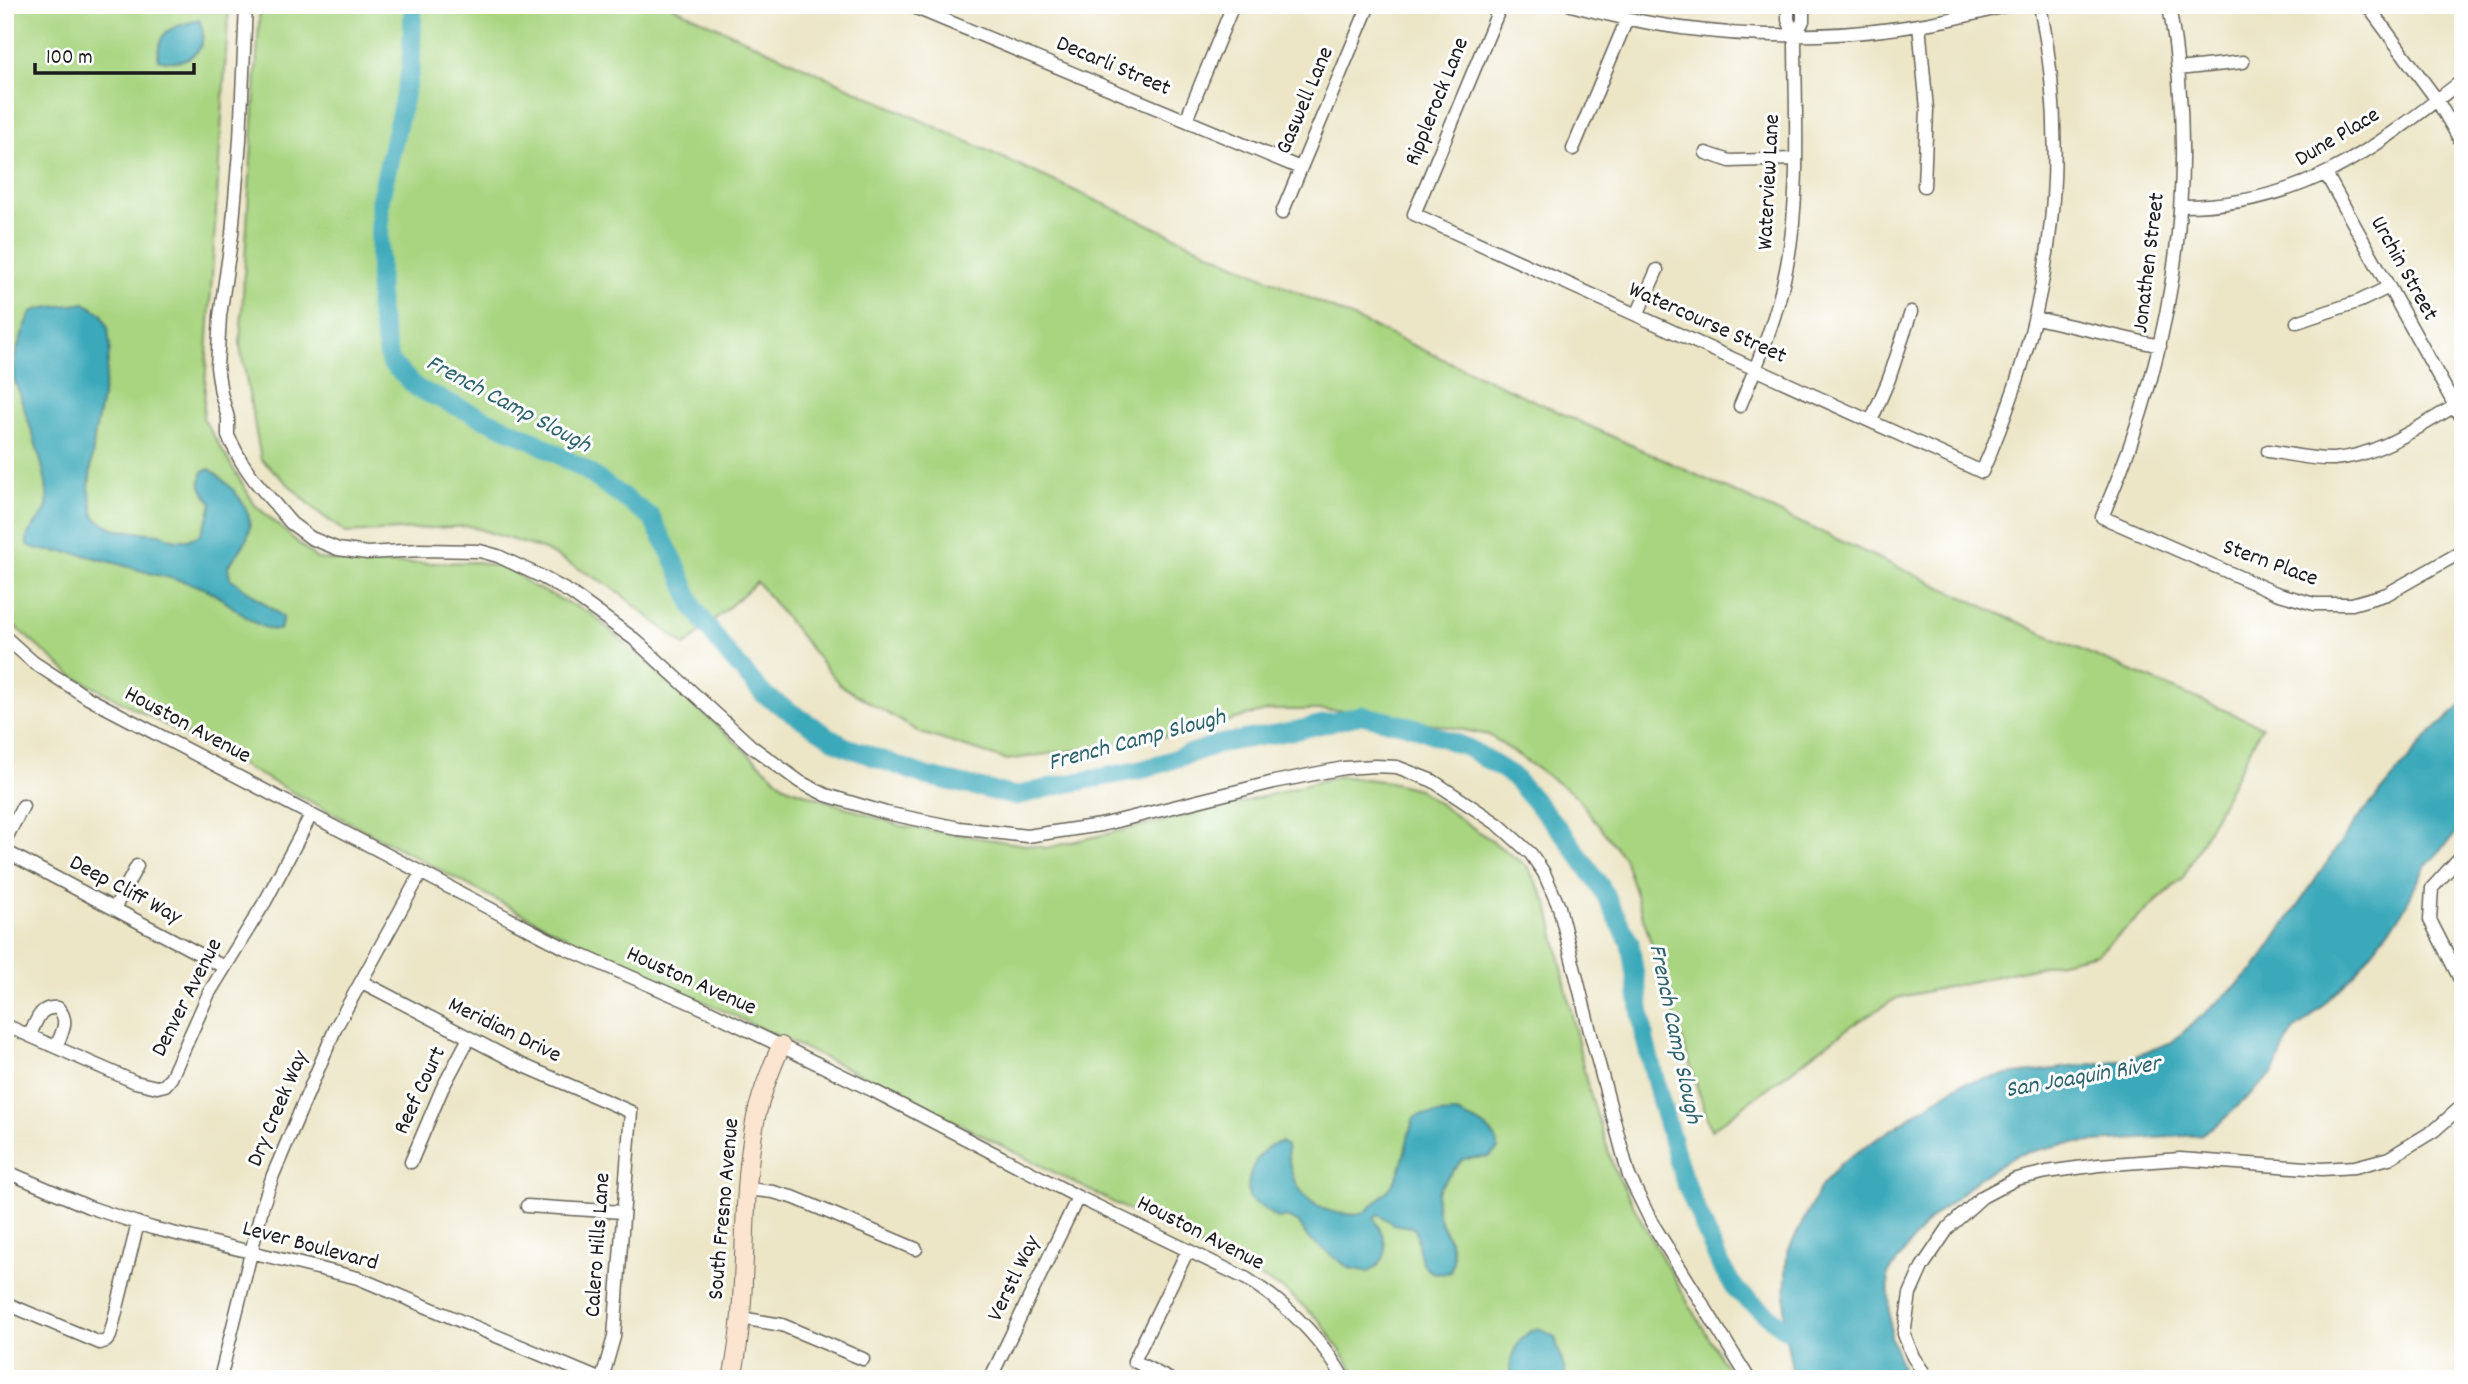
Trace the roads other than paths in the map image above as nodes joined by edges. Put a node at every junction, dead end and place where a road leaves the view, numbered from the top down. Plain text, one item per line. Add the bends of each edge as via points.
1 (246, 5) edge
2 (909, 5) edge
3 (1233, 5) edge
4 (1369, 5) edge
5 (1501, 5) edge
6 (1571, 5) edge
7 (1788, 5) edge
8 (1803, 5) edge
9 (2008, 5) edge
10 (2040, 5) edge
11 (2169, 5) edge
12 (2367, 5) edge
13 (1627, 19) junction
14 (1919, 25) junction
15 (1795, 36) junction
16 (2243, 62) dead end
17 (2178, 69) junction
18 (2463, 80) edge
19 (2437, 100) junction
20 (1186, 120) junction
21 (2463, 145) edge
22 (1573, 149) dead end
23 (1706, 153) dead end
24 (1794, 159) junction
25 (1300, 168) junction
26 (2326, 174) junction
27 (1924, 186) dead end
28 (2181, 206) junction
29 (1282, 213) dead end
30 (1415, 214) joint
31 (1657, 270) dead end
32 (2389, 287) junction
33 (1911, 312) dead end
34 (1637, 315) junction
35 (2036, 318) junction
36 (2297, 322) dead end
37 (2160, 346) junction
38 (1756, 369) junction
39 (1740, 406) dead end
40 (2455, 406) junction
41 (2463, 420) edge
42 (1871, 421) junction
43 (2268, 451) dead end
44 (2102, 516) joint
45 (2463, 551) edge
46 (5, 637) edge
47 (16, 648) junction
48 (5, 657) edge
49 (23, 806) dead end
50 (311, 815) junction
51 (5, 840) edge
52 (5, 851) edge
53 (2463, 854) edge
54 (136, 866) dead end
55 (421, 873) junction
56 (114, 909) junction
57 (225, 967) junction
58 (362, 982) junction
59 (2463, 985) edge
60 (5, 1025) edge
61 (30, 1035) junction
62 (469, 1038) junction
63 (781, 1046) junction
64 (56, 1047) junction
65 (2463, 1105) edge
66 (631, 1112) joint
67 (411, 1161) dead end
68 (5, 1171) edge
69 (748, 1189) junction
70 (1078, 1197) junction
71 (527, 1206) dead end
72 (623, 1212) junction
73 (138, 1223) junction
74 (916, 1249) dead end
75 (1188, 1250) junction
76 (251, 1252) junction
77 (5, 1303) edge
78 (741, 1318) junction
79 (863, 1359) dead end
80 (220, 1379) edge
81 (601, 1379) edge
82 (732, 1379) edge
83 (990, 1379) edge
84 (1169, 1379) edge
85 (1345, 1379) edge
86 (1749, 1379) edge
87 (1927, 1379) edge

1 - 86 street via 235,203 219,316 217,367 228,436 266,496 291,523 338,550 367,554 480,551 540,576 634,639 751,746 800,782 886,813 1027,836 1101,825 1344,768 1397,767 1433,781 1499,825 1531,854 1544,873 1559,907 1629,1176 1652,1223
2 - 20 street, Decarli Street
3 - 20 street
4 - 25 street, Gaswell Lane
5 - 30 street, Ripplerock Lane
6 - 13 street
7 - 15 street, Waterview Lane
8 - 15 street, Waterview Lane via 1803,21
9 - 14 street
10 - 35 street via 2052,89 2055,166 2050,242
11 - 17 street, Jonathen Street
12 - 19 street
13 - 15 street via 1716,33
13 - 22 street
14 - 15 street
14 - 27 street via 1927,109
15 - 24 street, Waterview Lane
16 - 17 street
17 - 28 street, Jonathen Street
18 - 19 street, Dune Place
19 - 21 street
19 - 26 street, Dune Place
20 - 25 street, Decarli Street
23 - 24 street via 1730,161
24 - 38 street, Waterview Lane via 1787,264
25 - 29 street, Gaswell Lane
26 - 28 street, Dune Place via 2263,198
26 - 32 street, Urchin Street
28 - 37 street, Jonathen Street
30 - 34 street, Watercourse Street
31 - 34 street
32 - 36 street
32 - 40 street, Urchin Street
33 - 42 street
34 - 38 street, Watercourse Street
35 - 37 street
35 - 42 street, Watercourse Street via 2015,393 1982,472
37 - 44 street, Jonathen Street via 2137,430
38 - 39 street, Waterview Lane
38 - 42 street, Watercourse Street
40 - 41 street, Urchin Street
40 - 43 street via 2352,457
44 - 45 street, Stern Place via 2276,593 2314,604 2352,604 2387,594
46 - 47 street, Houston Avenue
47 - 48 street
47 - 50 street, Houston Avenue via 88,698
49 - 51 street
50 - 55 street, Houston Avenue
50 - 57 street, Denver Avenue
52 - 56 street, Deep Cliff Way
53 - 59 street via 2432,888 2430,920
54 - 56 street
55 - 58 street, Dry Creek Way
55 - 63 street, Houston Avenue via 575,953
56 - 57 street, Deep Cliff Way
57 - 64 street, Denver Avenue via 174,1073 161,1087 135,1082
58 - 62 street, Meridian Drive
58 - 76 street, Dry Creek Way via 336,1027 273,1175
60 - 61 street, Denver Avenue
61 - 64 street, Denver Avenue
61 - 64 street via 40,1012 58,1008 65,1025
62 - 66 street, Meridian Drive
62 - 67 street, Reef Court
63 - 69 street, South Fresno Avenue via 756,1121
63 - 70 street, Houston Avenue
65 - 87 street via 2435,1130 2389,1158 2354,1167 2180,1159 2099,1165 2016,1179 1982,1197 1949,1227 1922,1267 1910,1294 1904,1334
66 - 72 street, Calero Hills Lane
68 - 73 street, Lever Boulevard
69 - 74 street via 795,1198
69 - 78 street, South Fresno Avenue
70 - 75 street, Houston Avenue
70 - 83 street, Verstl Way
71 - 72 street
72 - 81 street, Calero Hills Lane via 614,1337
73 - 76 street, Lever Boulevard
73 - 77 street via 106,1341 100,1343
75 - 84 street via 1134,1361
75 - 85 street, Houston Avenue via 1247,1279 1289,1308 1325,1347
76 - 80 street, Dry Creek Way
76 - 81 street, Lever Boulevard via 383,1287
78 - 79 street via 782,1325
78 - 82 street, South Fresno Avenue

